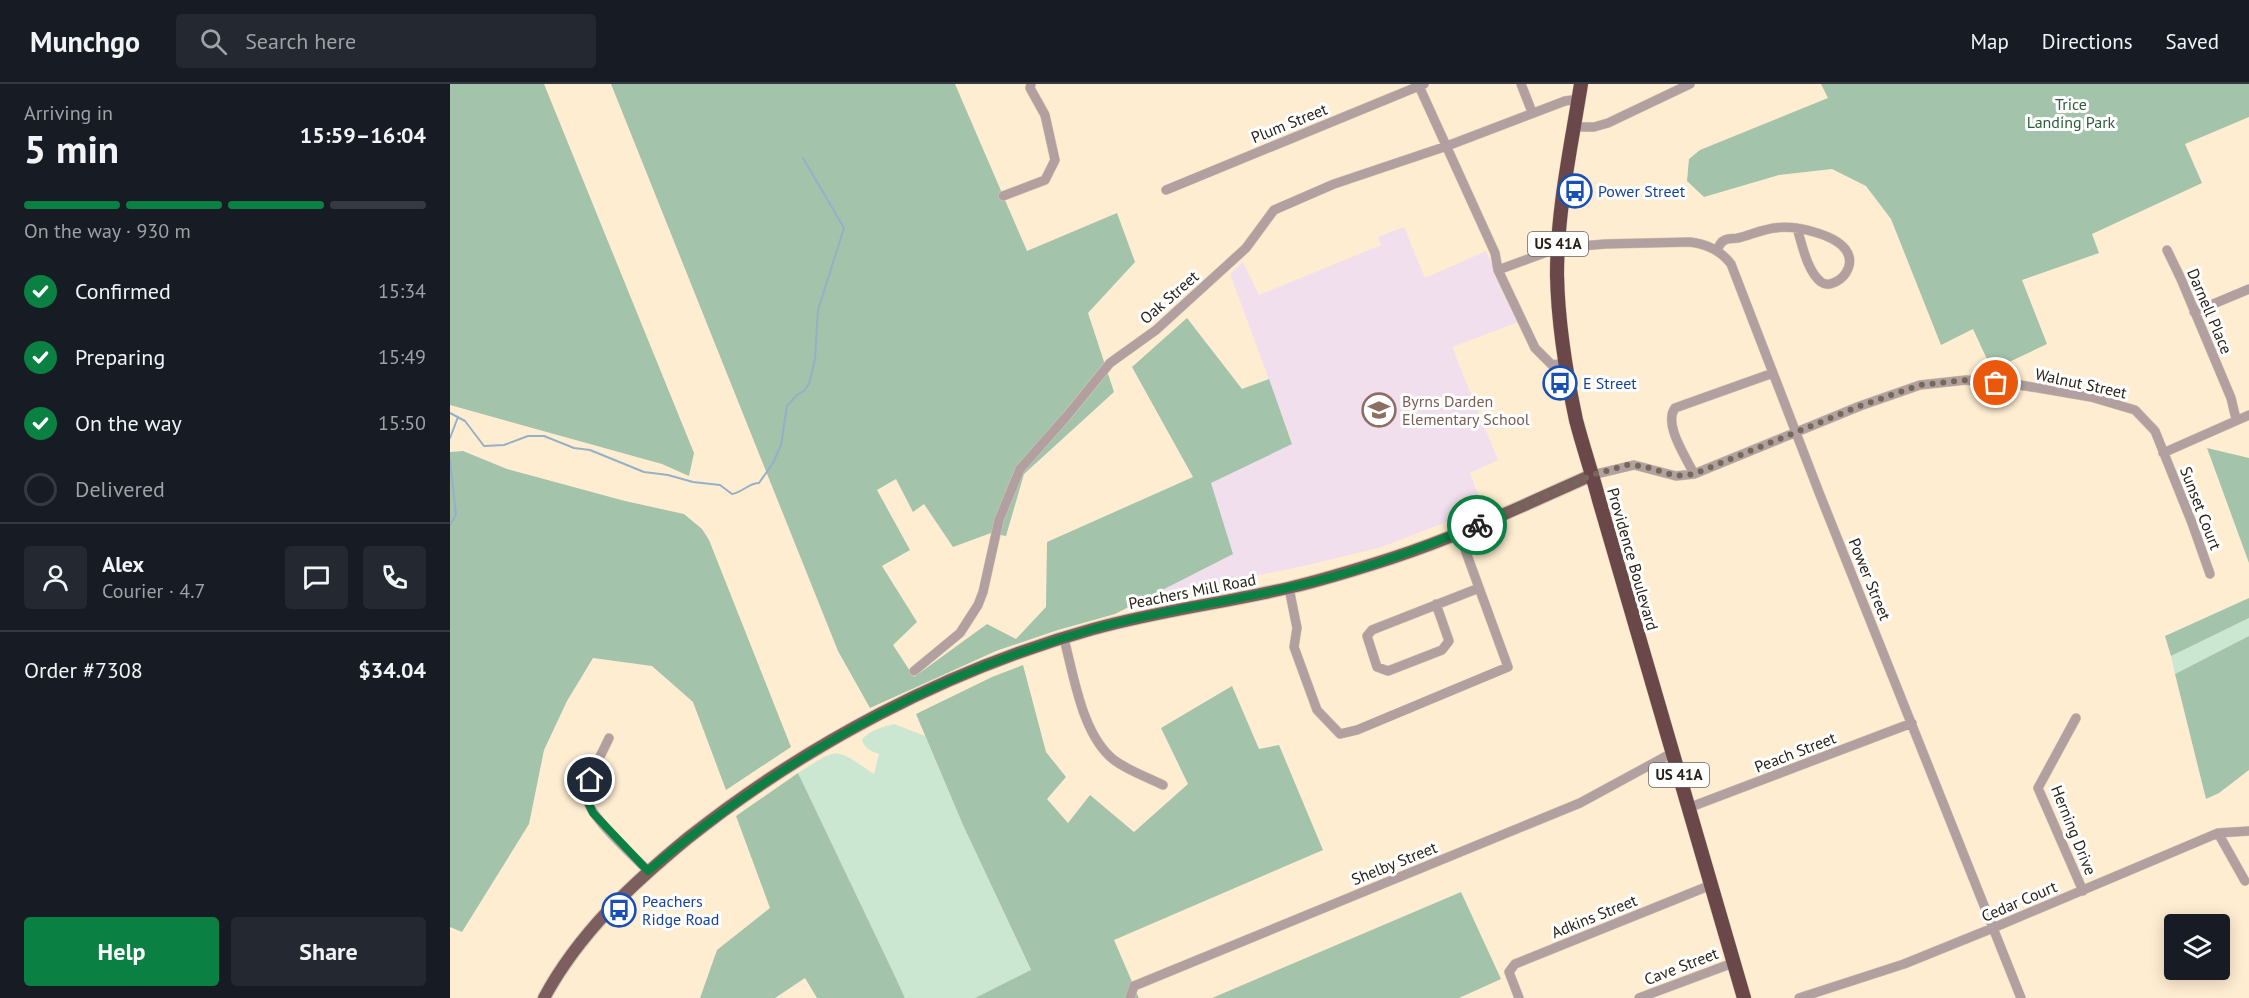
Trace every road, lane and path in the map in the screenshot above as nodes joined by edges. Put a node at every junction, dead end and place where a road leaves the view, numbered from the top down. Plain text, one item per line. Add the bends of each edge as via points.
1 (1031, 84) edge
2 (1521, 84) edge
3 (1581, 84) edge
4 (1690, 84) edge
5 (1420, 85) edge
6 (1579, 99) junction
7 (1532, 112) junction
8 (1574, 127) junction
9 (1447, 146) junction
10 (1166, 190) dead end
11 (1003, 196) dead end
12 (1797, 228) junction
13 (1558, 248) junction
14 (2167, 250) dead end
15 (1717, 251) junction
16 (1498, 270) junction
17 (2249, 289) edge
18 (2194, 312) junction
19 (1566, 363) junction
20 (1773, 373) junction
21 (2249, 415) edge
22 (2236, 419) junction
23 (1795, 432) junction
24 (2163, 453) junction
25 (1694, 474) junction
26 (1592, 475) junction
27 (1459, 533) junction
28 (2210, 574) dead end
29 (1289, 588) junction
30 (1479, 588) junction
31 (1436, 604) junction
32 (1064, 639) junction
33 (914, 671) dead end
34 (2076, 718) dead end
35 (1912, 723) junction
36 (609, 738) dead end
37 (1672, 753) junction
38 (1163, 785) dead end
39 (1688, 808) junction
40 (2249, 831) edge
41 (2218, 833) junction
42 (648, 871) junction
43 (2245, 881) dead end
44 (1711, 885) junction
45 (2083, 891) junction
46 (1993, 928) junction
47 (1733, 963) junction
48 (1517, 994) edge
49 (544, 998) edge
50 (1130, 998) edge
51 (1640, 998) edge
52 (1744, 998) edge
53 (1799, 998) edge
54 (2021, 998) edge

1 - 11 street via 1045,115 1055,160 1045,180
2 - 7 street
3 - 6 highway, Providence Boulevard / US 41A
4 - 8 street via 1608,123
5 - 9 street
5 - 10 street, Plum Street
6 - 7 street, Oak Street
6 - 8 highway, Providence Boulevard / US 41A
7 - 9 street, Oak Street
8 - 13 highway, Providence Boulevard / US 41A
9 - 16 street via 1495,253
9 - 33 street, Oak Street via 1334,184 1274,210 1246,248 1156,330 1110,363 1020,469 999,520 983,592 972,617 960,633
12 - 12 street via 1815,276 1823,284 1840,280 1850,259 1844,245 1832,237
12 - 15 street via 1784,226 1726,239
13 - 15 street via 1690,242
13 - 16 street
13 - 19 highway, Providence Boulevard / US 41A
14 - 18 street, Darnell Place
15 - 20 street, Power Street via 1731,264
16 - 19 street via 1535,348 1551,365
17 - 18 street
18 - 22 street, Darnell Place via 2231,398
19 - 26 highway, Providence Boulevard / US 41A
20 - 23 street, Power Street
20 - 25 street via 1675,408 1670,414 1670,424
21 - 22 street
22 - 24 street
23 - 24 street, Walnut Street via 1920,385 1966,380 2091,397 2135,410 2155,431
23 - 25 street, Walnut Street
23 - 35 street, Power Street
24 - 28 street, Sunset Court
25 - 26 street, Walnut Street via 1676,476 1635,465
26 - 27 main road, Peachers Mill Road
26 - 37 highway, Providence Boulevard / US 41A
27 - 29 main road, Peachers Mill Road via 1392,558
27 - 30 street
29 - 30 street via 1297,628 1294,647 1317,710 1340,734 1387,719 1508,667
29 - 32 main road, Peachers Mill Road via 1118,622
30 - 31 street
31 - 31 street via 1372,630 1367,636 1377,667 1388,671 1447,646 1449,641
32 - 38 street via 1089,729 1098,744 1120,763
32 - 42 main road, Peachers Mill Road via 992,664 871,718 766,780
34 - 45 street, Herning Drive via 2038,788
35 - 39 street, Peach Street
35 - 46 street, Power Street
36 - 42 street via 586,798 593,813
37 - 39 highway, Providence Boulevard / US 41A
37 - 50 street, Shelby Street via 1580,802 1134,986
39 - 44 highway, Providence Boulevard / US 41A
40 - 41 street, Cedar Court
41 - 43 street
41 - 45 street, Cedar Court
42 - 49 main road, Peachers Mill Road via 577,946
44 - 47 highway, Providence Boulevard / US 41A
44 - 48 street, Adkins Street via 1515,964 1509,972
45 - 46 street, Cedar Court
46 - 53 street, Cedar Court via 1904,964
46 - 54 street, Power Street
47 - 51 street, Cave Street
47 - 52 highway, Providence Boulevard / US 41A

